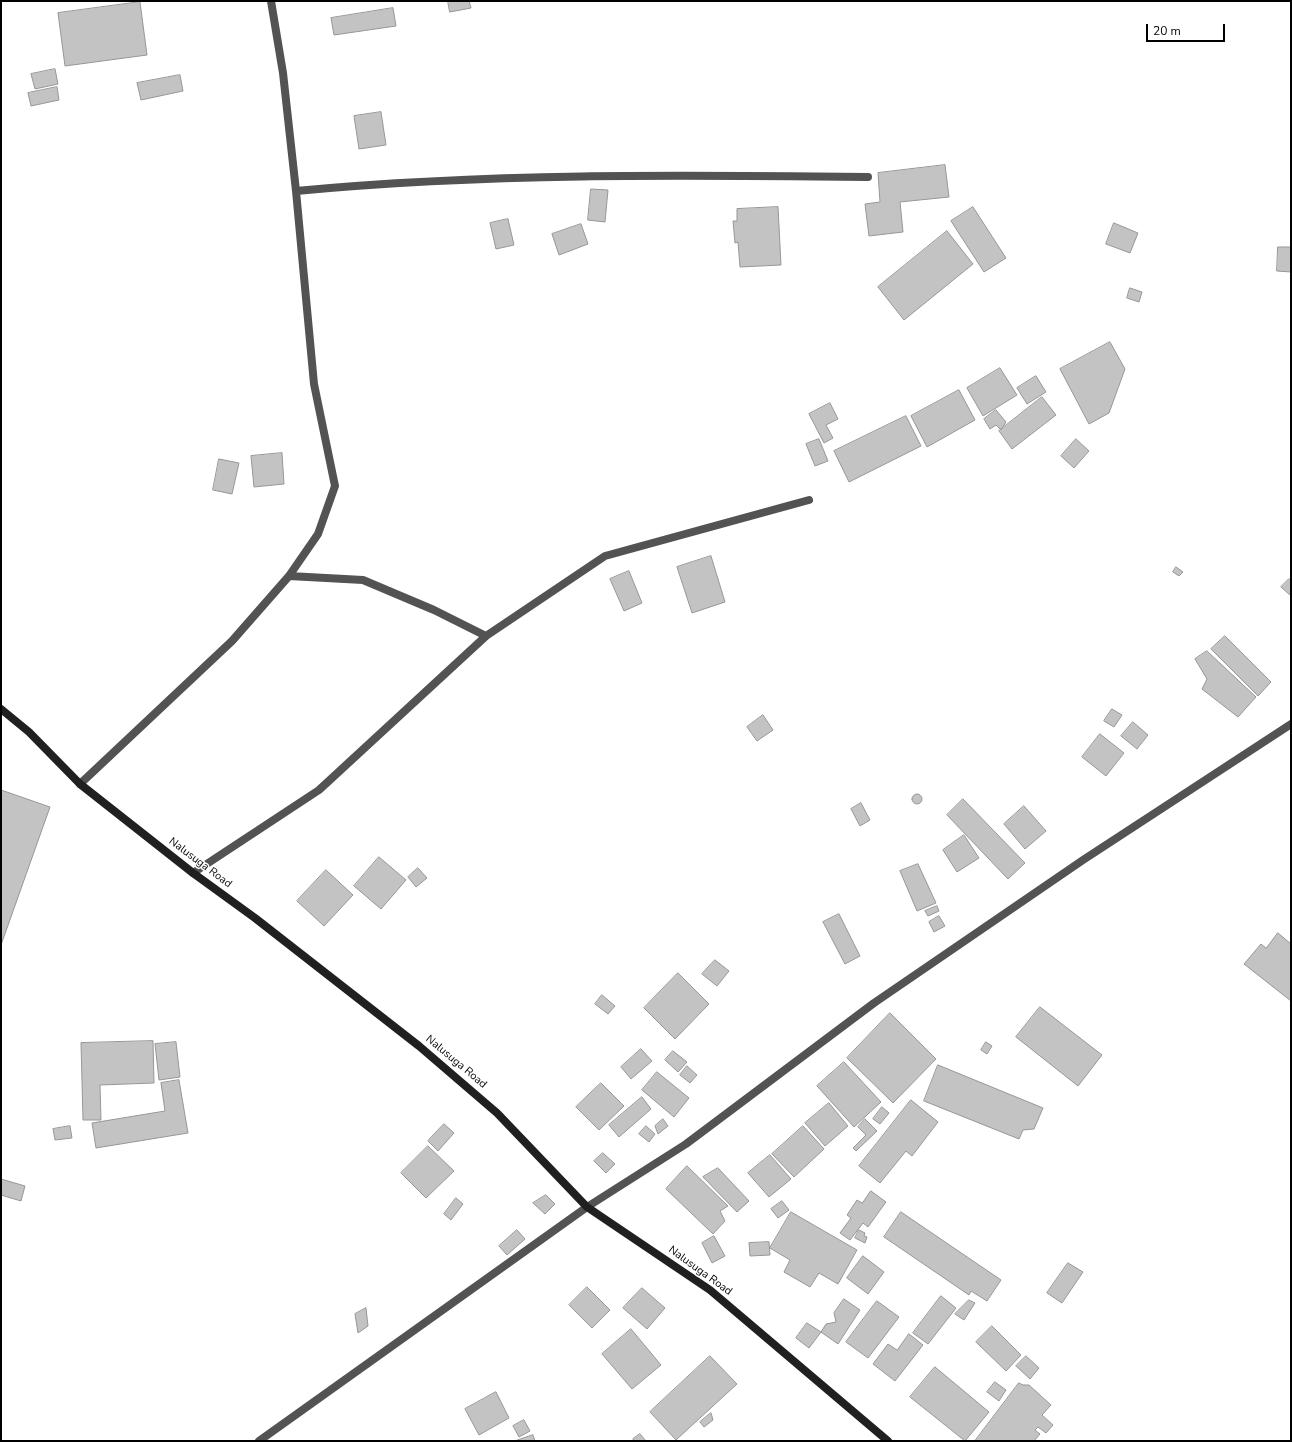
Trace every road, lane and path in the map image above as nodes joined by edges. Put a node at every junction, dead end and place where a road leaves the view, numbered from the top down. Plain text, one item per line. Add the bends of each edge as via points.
1 (271, 1) edge
2 (868, 177) dead end
3 (296, 191) junction
4 (809, 500) dead end
5 (289, 576) junction
6 (486, 636) junction
7 (1, 709) edge
8 (1291, 724) edge
9 (80, 784) junction
10 (193, 873) junction
11 (587, 1207) junction
12 (259, 1441) edge
13 (888, 1441) edge

1 - 3 street via 283,73
2 - 3 street via 670,174 370,184
3 - 5 street via 314,384 335,486 318,534
4 - 6 street via 605,556
5 - 6 street via 363,580 434,610
5 - 9 street via 232,641
6 - 10 street via 319,790
7 - 9 street, Nalusuga Road via 29,732
8 - 11 street via 1083,860 874,1003 686,1144
9 - 10 street, Nalusuga Road
10 - 11 street, Nalusuga Road via 419,1046 497,1112
11 - 12 street
11 - 13 street, Nalusuga Road via 710,1290

